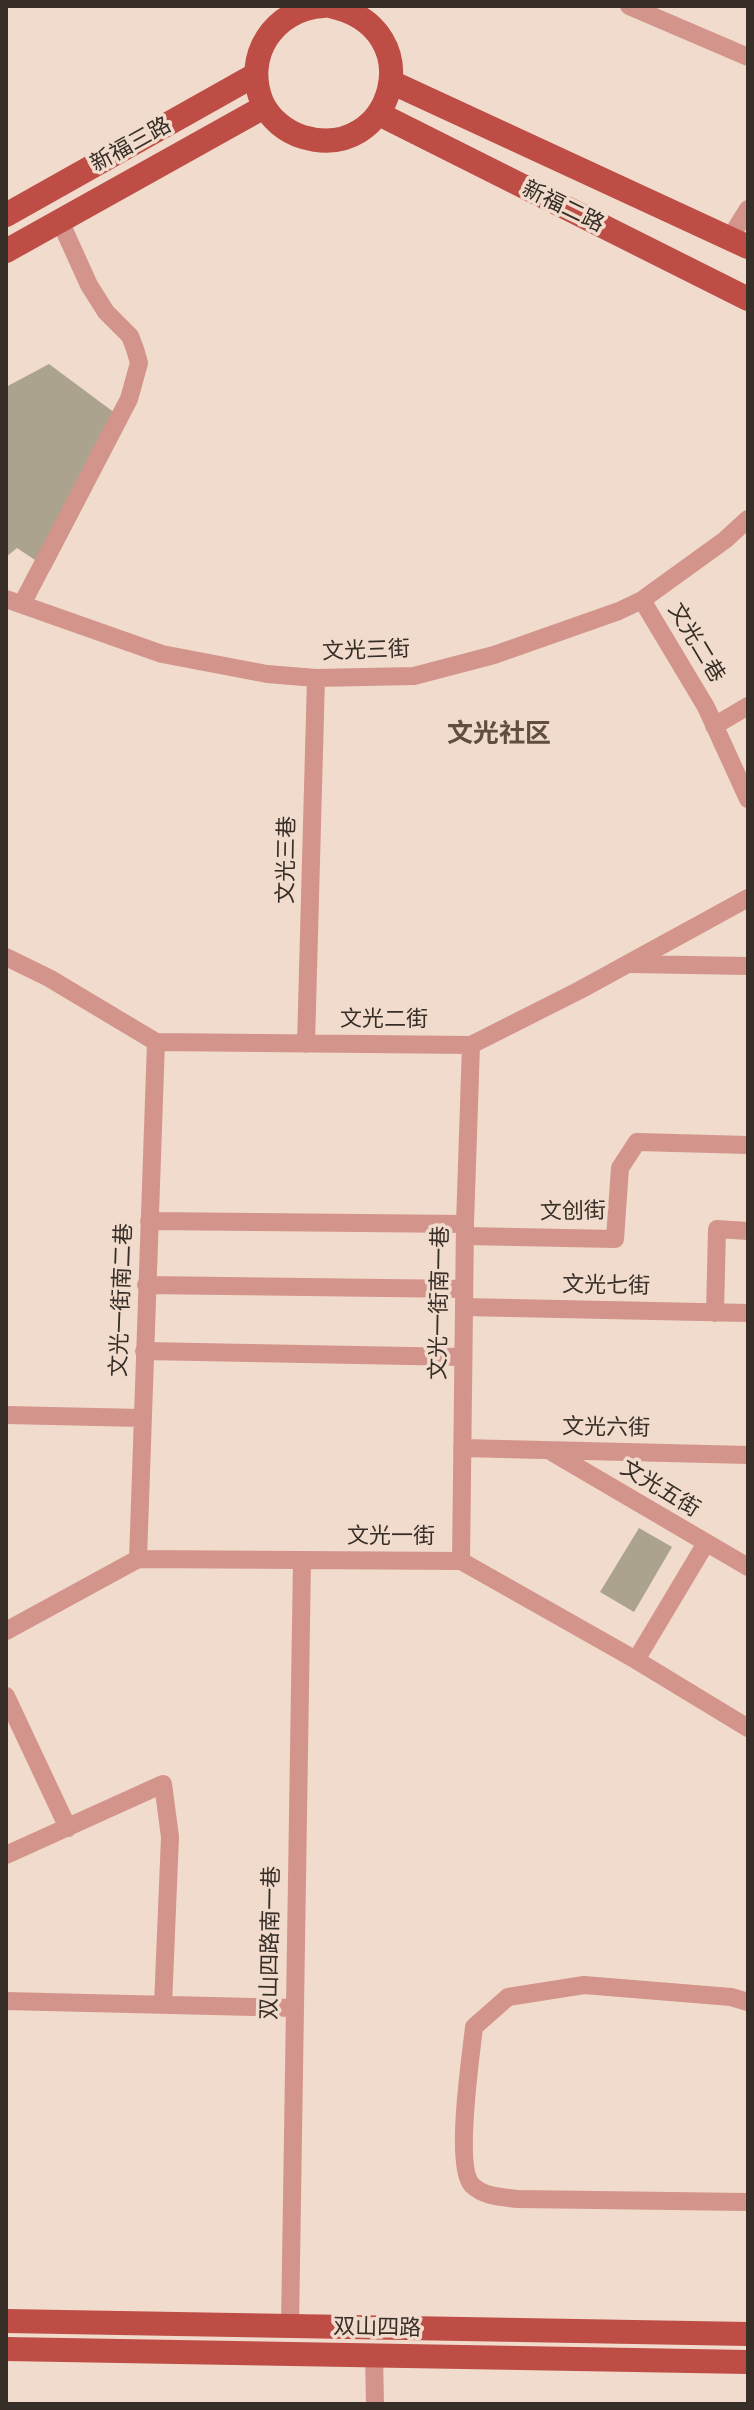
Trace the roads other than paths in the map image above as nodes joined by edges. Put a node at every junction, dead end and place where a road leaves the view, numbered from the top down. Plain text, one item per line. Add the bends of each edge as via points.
1 (629, 6) edge
2 (324, 7) edge
3 (748, 57) edge
4 (255, 75) junction
5 (391, 82) junction
6 (264, 107) junction
7 (379, 114) junction
8 (748, 209) edge
9 (6, 215) edge
10 (60, 221) junction
11 (739, 242) edge
12 (6, 251) edge
13 (748, 299) edge
14 (748, 519) edge
15 (642, 600) junction
16 (14, 601) edge
17 (316, 678) junction
18 (748, 706) edge
19 (714, 726) junction
20 (748, 799) edge
21 (748, 898) edge
22 (6, 957) edge
23 (628, 964) junction
24 (748, 966) edge
25 (156, 1042) junction
26 (306, 1044) junction
27 (471, 1045) junction
28 (748, 1145) edge
29 (149, 1221) junction
30 (465, 1230) junction
31 (748, 1231) edge
32 (146, 1285) junction
33 (464, 1298) junction
34 (715, 1313) junction
35 (748, 1313) edge
36 (144, 1351) junction
37 (463, 1357) junction
38 (6, 1415) edge
39 (142, 1418) junction
40 (462, 1448) junction
41 (549, 1451) junction
42 (748, 1455) edge
43 (706, 1543) junction
44 (138, 1559) junction
45 (302, 1560) junction
46 (461, 1561) junction
47 (748, 1567) edge
48 (6, 1631) edge
49 (636, 1660) junction
50 (6, 1696) edge
51 (748, 1728) edge
52 (68, 1828) junction
53 (6, 1855) edge
54 (6, 2001) edge
55 (748, 2002) edge
56 (163, 2005) junction
57 (294, 2008) junction
58 (748, 2202) edge
59 (6, 2321) edge
60 (290, 2326) junction
61 (748, 2334) edge
62 (6, 2349) edge
63 (374, 2355) junction
64 (748, 2362) edge
65 (375, 2404) edge

1 - 3 street
2 - 4 main road via 277,24 264,40
2 - 5 main road via 362,17 376,30 386,45
4 - 6 main road
4 - 9 main road, 新福三路
5 - 7 main road
5 - 11 main road, 新福二路
6 - 7 main road via 293,134 316,141 361,130
6 - 10 main road
7 - 13 main road, 新福二路
8 - 11 street
10 - 12 main road
10 - 16 street via 89,285 130,336 139,363 129,399
14 - 15 street, 文光三街
15 - 17 street, 文光三街 via 494,655 414,676
15 - 19 street, 文光二巷
16 - 17 street, 文光三街 via 162,654
17 - 26 street, 文光三巷
18 - 19 street
19 - 20 street, 文光二巷
21 - 23 street, 文光二街
22 - 25 street
23 - 24 street
23 - 27 street, 文光二街
25 - 26 street, 文光二街
25 - 29 street, 文光一街南二巷
26 - 27 street, 文光二街
27 - 30 street, 文光一街南一巷
28 - 30 street, 文创街 via 637,1142 620,1168 615,1239
29 - 30 street
29 - 32 street, 文光一街南二巷
30 - 33 street, 文光一街南一巷
31 - 34 street via 717,1229
32 - 33 street, 文光七街
32 - 36 street, 文光一街南二巷
33 - 34 street, 文光七街
33 - 37 street, 文光一街南一巷
34 - 35 street, 文光七街
36 - 37 street
36 - 39 street, 文光一街南二巷
37 - 40 street, 文光一街南一巷
38 - 39 street
39 - 44 street, 文光一街南二巷
40 - 41 street, 文光六街
40 - 46 street, 文光一街南一巷
41 - 42 street, 文光六街
41 - 43 street, 文光五街
43 - 47 street, 文光五街
43 - 49 street
44 - 45 street, 文光一街
44 - 48 street, 文光一街
45 - 46 street, 文光一街
45 - 57 street, 双山四路南一巷
46 - 49 street, 文光一街
49 - 51 street, 文光一街
50 - 52 street
52 - 53 street
52 - 56 street via 163,1784 170,1837
54 - 56 street
55 - 58 street via 584,1985 508,1997 474,2027 464,2120 466,2177 490,2196
56 - 57 street
57 - 60 street, 双山四路南一巷
59 - 60 main road, 双山四路
60 - 61 main road, 双山四路
62 - 63 main road, 双山四路
63 - 64 main road, 双山四路
63 - 65 street

